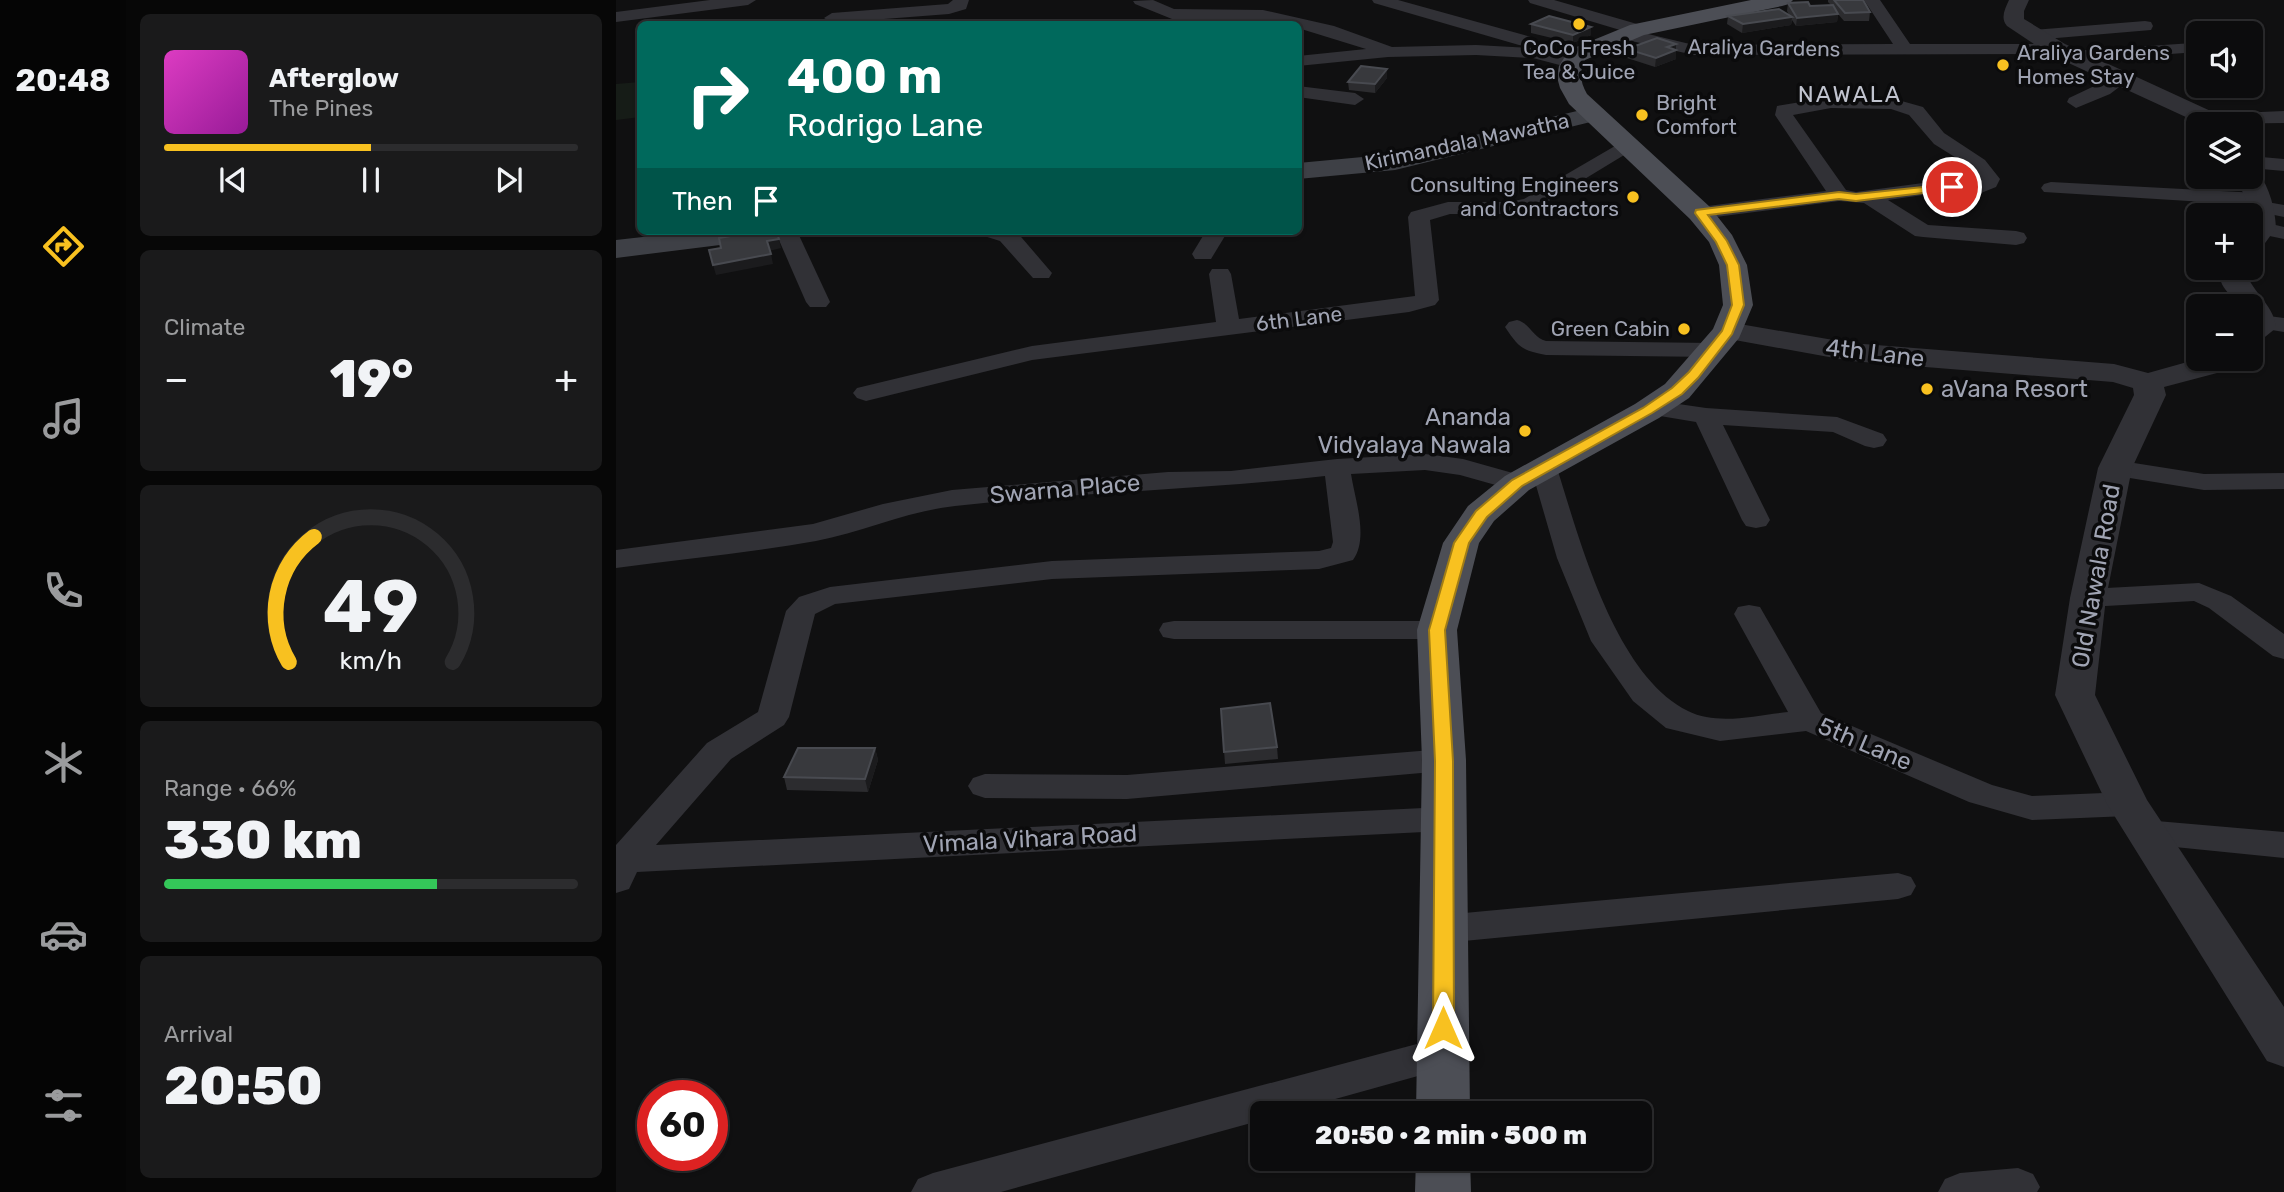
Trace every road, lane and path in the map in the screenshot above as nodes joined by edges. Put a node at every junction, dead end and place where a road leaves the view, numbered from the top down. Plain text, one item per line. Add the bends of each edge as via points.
1 (748, 0) edge
2 (961, 0) edge
3 (1380, 0) edge
4 (1536, 0) edge
5 (1782, 0) edge
6 (1872, 0) edge
7 (2019, 0) edge
8 (1141, 1) edge
9 (616, 17) edge
10 (832, 18) dead end
11 (1289, 21) edge
12 (1302, 24) edge
13 (2145, 26) dead end
14 (1631, 32) junction
15 (2034, 35) junction
16 (2186, 48) edge
17 (1906, 50) junction
18 (1390, 52) junction
19 (2065, 53) junction
20 (1574, 59) junction
21 (1302, 61) edge
22 (2122, 78) junction
23 (1302, 92) edge
24 (1925, 93) dead end
25 (1355, 99) dead end
26 (2076, 102) dead end
27 (1899, 105) junction
28 (2196, 112) edge
29 (1594, 114) junction
30 (2284, 117) edge
31 (2263, 119) edge
32 (2263, 134) edge
33 (2284, 135) edge
34 (1627, 145) junction
35 (2263, 163) edge
36 (2284, 164) edge
37 (1302, 171) edge
38 (2051, 188) dead end
39 (1839, 195) junction
40 (1867, 196) junction
41 (1700, 213) junction
42 (2264, 214) edge
43 (733, 235) edge
44 (788, 235) edge
45 (1006, 235) edge
46 (1215, 235) edge
47 (2016, 238) dead end
48 (616, 249) edge
49 (1203, 254) dead end
50 (1041, 273) dead end
51 (1220, 274) dead end
52 (2233, 280) edge
53 (818, 302) dead end
54 (1517, 327) dead end
55 (2265, 327) edge
56 (1229, 328) junction
57 (1721, 341) junction
58 (2194, 371) edge
59 (2148, 382) junction
60 (866, 393) dead end
61 (1651, 408) junction
62 (1706, 416) junction
63 (1874, 440) dead end
64 (1337, 467) junction
65 (2115, 468) junction
66 (1530, 475) junction
67 (2284, 481) edge
68 (1756, 520) dead end
69 (616, 559) edge
70 (2088, 598) junction
71 (1749, 614) dead end
72 (1174, 630) dead end
73 (1437, 630) junction
74 (2284, 649) edge
75 (1809, 720) junction
76 (1444, 761) junction
77 (985, 786) dead end
78 (2136, 818) junction
79 (1444, 819) junction
80 (2284, 845) edge
81 (619, 866) edge
82 (1898, 886) dead end
83 (1444, 929) junction
84 (2284, 1047) edge
85 (1443, 1053) junction
86 (1443, 1101) edge
87 (1443, 1171) edge
88 (2018, 1187) dead end
89 (933, 1192) edge
90 (1443, 1192) edge
91 (1961, 1192) edge

1 - 9 street
2 - 10 street via 960,6 949,9
3 - 20 street
4 - 14 street, Araliya Gardens
5 - 14 main road
6 - 17 street
7 - 15 street via 2014,22
8 - 11 street via 1172,14 1263,15
12 - 18 street
13 - 15 street
14 - 17 street, Araliya Gardens via 1694,50
14 - 20 main road
15 - 19 street
16 - 19 street, Araliya Gardens
17 - 19 street, Araliya Gardens
18 - 20 street via 1521,52
18 - 21 street
19 - 22 street
20 - 29 main road via 1569,86
22 - 26 street
22 - 28 street
23 - 25 street
24 - 27 street
27 - 39 street via 1812,105 1784,110
27 - 40 street via 1916,111 1941,141 1973,158 1990,179 1981,187
29 - 34 main road
29 - 37 main road, Kirimandala Mawatha via 1395,162
30 - 31 street
32 - 33 street
34 - 41 main road
34 - 56 street, 6th Lane via 1530,204 1448,208 1419,217 1427,300
35 - 36 street
38 - 42 street
39 - 40 street
39 - 41 street
40 - 47 street via 1923,232
41 - 57 main road via 1722,241 1733,265 1738,305
43 - 48 main road
44 - 53 street
45 - 50 street
46 - 49 street
51 - 56 street
52 - 55 street via 2255,304
54 - 57 street via 1532,345 1546,348
56 - 60 street, 6th Lane via 1032,353
57 - 59 street, 4th Lane via 2114,373
57 - 61 main road via 1677,391
58 - 59 street
59 - 65 street, Old Nawala Road via 2150,395
61 - 62 street
61 - 66 main road
62 - 63 street via 1837,425
62 - 68 street
64 - 66 street, Swarna Place via 1424,462
64 - 69 street, Swarna Place via 952,498 816,532
64 - 81 street via 1347,542 1343,554 1319,560 1052,570 830,596 810,603 801,611 773,717 719,751
65 - 67 street via 2204,482
65 - 70 street, Old Nawala Road
66 - 73 main road via 1482,514 1461,543
66 - 75 street, 5th Lane via 1606,641 1644,694 1678,720 1720,730
70 - 74 street via 2199,592
70 - 78 street, Old Nawala Road via 2076,695
71 - 75 street
72 - 73 street
73 - 76 main road
75 - 78 street, 5th Lane via 1980,794 2032,808
76 - 77 street via 1127,787
76 - 79 main road
78 - 80 street, 5th Lane
78 - 84 street, Old Nawala Road
79 - 81 street, Vimala Vihara Road
79 - 83 main road
82 - 83 street
83 - 85 main road
85 - 86 main road
85 - 89 street
87 - 90 main road
88 - 91 street

